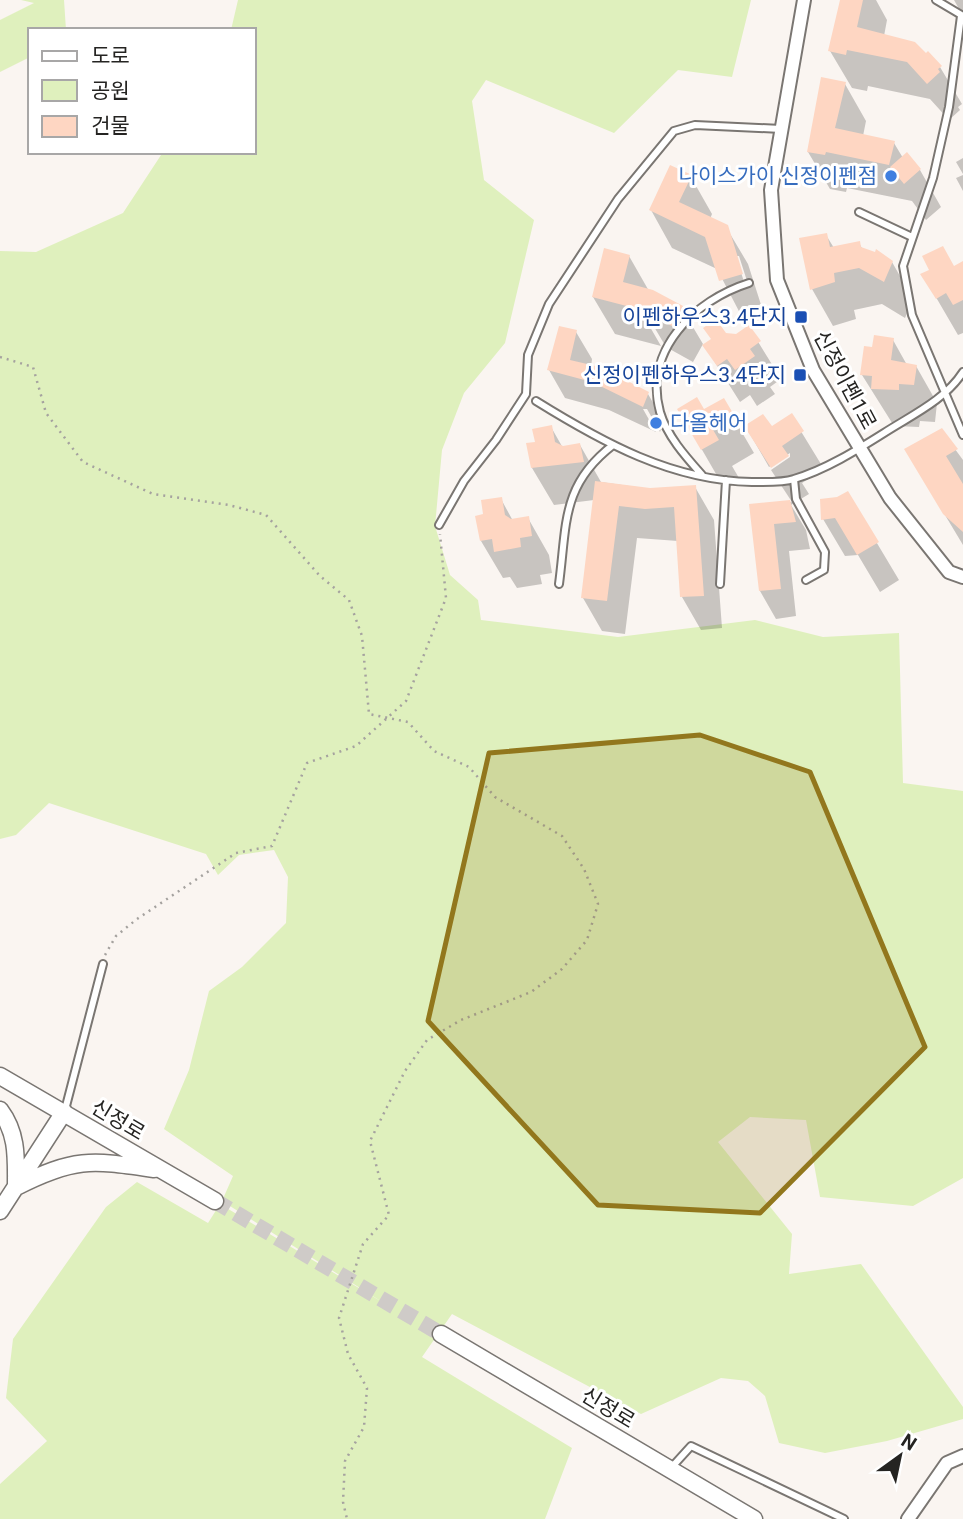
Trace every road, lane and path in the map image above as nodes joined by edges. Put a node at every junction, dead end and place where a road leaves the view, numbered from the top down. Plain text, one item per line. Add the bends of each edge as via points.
1 (804, 0) edge
2 (936, 0) edge
3 (962, 16) edge
4 (781, 129) junction
5 (859, 212) dead end
6 (912, 237) junction
7 (749, 283) dead end
8 (0, 357) edge
9 (963, 372) edge
10 (945, 395) junction
11 (536, 401) dead end
12 (963, 435) edge
13 (613, 445) junction
14 (860, 448) junction
15 (703, 476) junction
16 (794, 479) junction
17 (726, 481) junction
18 (439, 525) joint
19 (963, 577) edge
20 (806, 580) dead end
21 (559, 584) dead end
22 (720, 584) dead end
23 (387, 717) junction
24 (103, 964) joint
25 (0, 1076) edge
26 (0, 1110) edge
27 (64, 1112) junction
28 (162, 1170) junction
29 (16, 1187) junction
30 (215, 1201) tunnel mouth
31 (0, 1211) edge
32 (441, 1334) tunnel mouth
33 (963, 1456) edge
34 (670, 1469) junction
35 (347, 1519) edge
36 (754, 1519) edge
37 (844, 1519) edge
38 (908, 1519) edge

1 - 4 street, 신정이펜1로
2 - 3 lane
3 - 6 lane via 933,178
4 - 14 street, 신정이펜1로 via 771,190 776,280 813,369
4 - 18 lane via 695,125 674,131 618,199 549,304 528,355 526,394 464,481
5 - 6 lane
6 - 10 lane via 903,266 904,281 912,315
7 - 15 lane via 720,293 687,318 661,365 660,413 682,452
8 - 23 path via 33,367 46,413 83,463 153,494 266,515 348,600 362,636 369,714
9 - 10 lane
10 - 12 lane
10 - 14 lane
11 - 13 lane
13 - 15 lane via 642,459
13 - 21 lane via 585,469 575,486
14 - 16 lane
14 - 19 street, 신정이펜1로 via 890,498 949,572
15 - 17 lane
16 - 17 lane
16 - 20 lane via 796,499 825,552 824,570
17 - 22 lane
18 - 23 path via 446,598 406,701
23 - 24 path via 356,746 307,762 272,846 236,853 137,919 116,936
23 - 35 path via 408,722 434,751 469,767 495,797 562,836 584,869 598,904 587,940 562,970 531,992 472,1015 427,1040 386,1105 370,1142 389,1215 363,1244 339,1318 348,1354 367,1388 364,1427 345,1461
24 - 27 lane
25 - 27 main road, 신정로
26 - 29 main road via 13,1130
27 - 28 main road, 신정로
27 - 29 main road
28 - 29 main road via 73,1163
28 - 30 main road, 신정로
29 - 31 main road
32 - 34 main road, 신정로
33 - 38 street via 947,1463
34 - 36 main road, 신정로
34 - 37 lane via 691,1446

